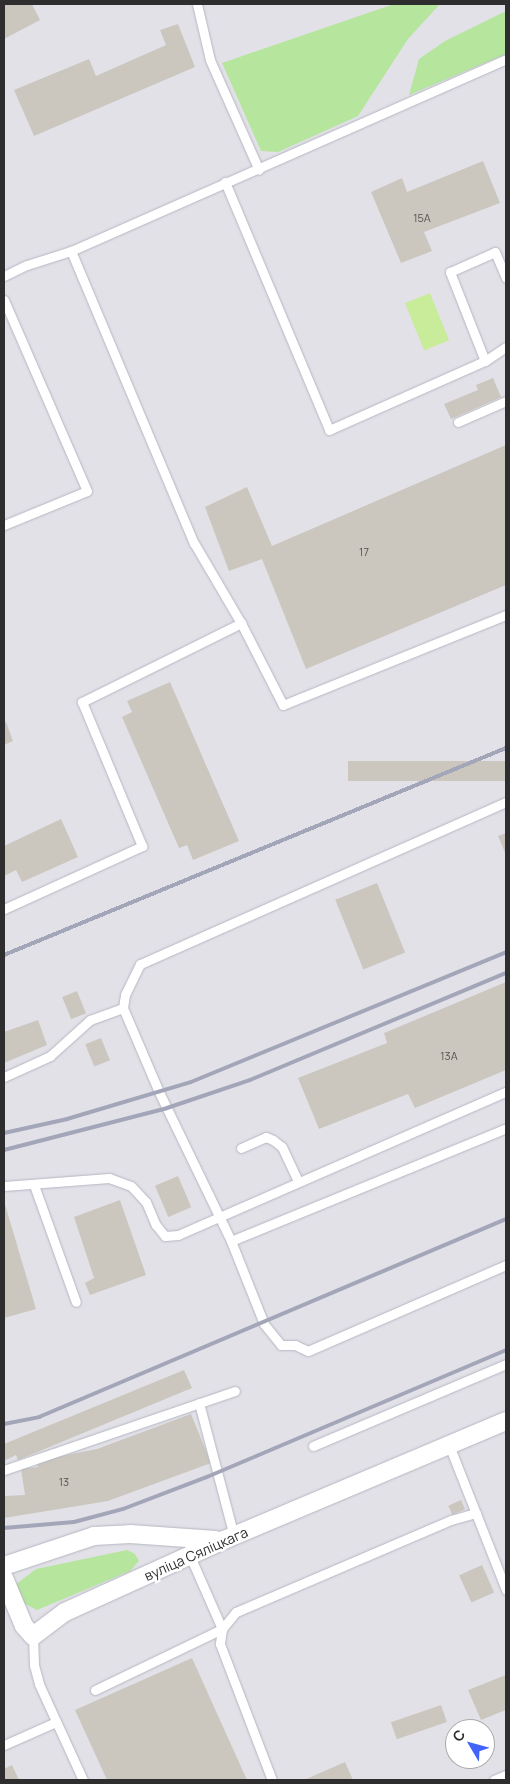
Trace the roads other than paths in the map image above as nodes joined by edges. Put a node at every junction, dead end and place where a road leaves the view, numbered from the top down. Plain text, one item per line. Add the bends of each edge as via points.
1 (197, 4) edge
2 (506, 59) edge
3 (259, 170) junction
4 (224, 182) junction
5 (71, 251) junction
6 (4, 276) edge
7 (506, 278) edge
8 (4, 300) edge
9 (504, 348) edge
10 (506, 359) edge
11 (485, 360) junction
12 (506, 400) edge
13 (458, 422) dead end
14 (4, 525) edge
15 (506, 615) edge
16 (241, 623) junction
17 (506, 802) edge
18 (4, 909) edge
19 (123, 1008) junction
20 (4, 1077) edge
21 (506, 1092) edge
22 (506, 1128) edge
23 (241, 1148) dead end
24 (298, 1182) junction
25 (34, 1185) junction
26 (4, 1186) edge
27 (217, 1217) junction
28 (232, 1241) junction
29 (506, 1265) edge
30 (76, 1302) dead end
31 (506, 1364) edge
32 (235, 1391) dead end
33 (199, 1404) junction
34 (506, 1421) edge
35 (449, 1445) junction
36 (313, 1446) dead end
37 (4, 1470) edge
38 (476, 1513) junction
39 (229, 1538) junction
40 (190, 1556) junction
41 (4, 1566) edge
42 (4, 1578) edge
43 (506, 1590) edge
44 (222, 1630) junction
45 (33, 1636) junction
46 (95, 1690) dead end
47 (56, 1722) junction
48 (4, 1745) edge
49 (506, 1774) edge
50 (83, 1780) edge
51 (272, 1780) edge
52 (494, 1780) edge

1 - 3 lane via 210,60
2 - 3 lane
3 - 4 lane
4 - 5 lane
4 - 11 lane via 329,430
5 - 6 lane
5 - 16 lane via 194,543
7 - 11 lane via 495,252 450,272
8 - 14 lane via 88,491
9 - 10 lane
9 - 11 lane
12 - 13 lane
15 - 16 lane via 283,705
16 - 18 lane via 82,702 142,846
17 - 19 lane via 140,964 125,995
19 - 20 lane via 90,1020 50,1056
19 - 27 lane
21 - 24 lane
22 - 28 lane
23 - 24 lane via 266,1137 273,1140 282,1147
24 - 27 lane
25 - 26 lane
25 - 27 lane via 109,1178 132,1186 146,1202 165,1236 178,1235
25 - 30 lane
27 - 28 lane
28 - 29 lane via 264,1324 281,1345 295,1345 308,1350
31 - 36 lane
32 - 33 lane
33 - 37 lane
33 - 39 lane
34 - 35 street, вуліца Сяліцкага
35 - 38 lane
35 - 39 street, вуліца Сяліцкага
38 - 43 lane
38 - 44 lane via 451,1520 236,1612
39 - 40 street, вуліца Сяліцкага
39 - 41 street via 130,1534 94,1536
40 - 44 lane
40 - 45 street, вуліца Сяліцкага via 65,1612
42 - 45 street via 24,1626
44 - 46 lane
44 - 51 lane via 220,1644
45 - 47 lane via 36,1674
47 - 48 lane
47 - 50 lane
49 - 52 lane

